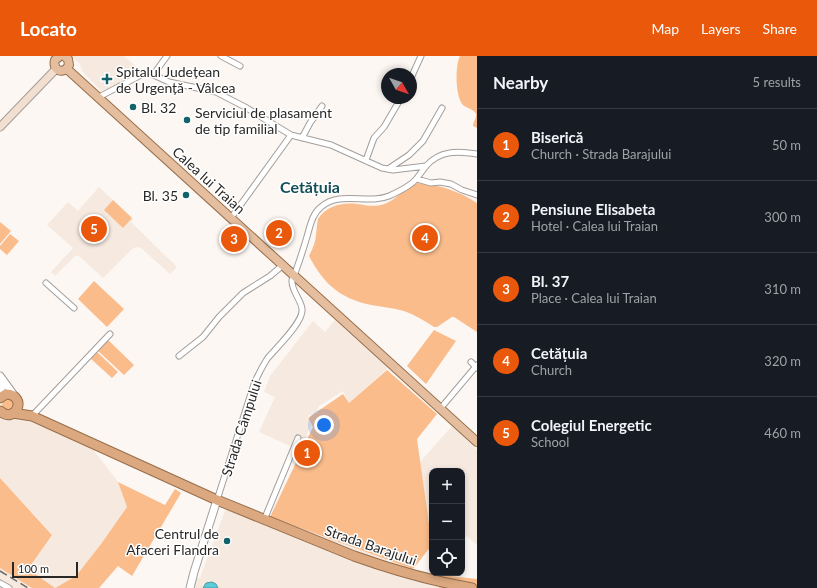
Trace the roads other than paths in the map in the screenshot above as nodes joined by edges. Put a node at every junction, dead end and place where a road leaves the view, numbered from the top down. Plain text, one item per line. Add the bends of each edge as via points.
1 (58, 56) edge
2 (167, 56) edge
3 (221, 56) edge
4 (421, 56) edge
5 (240, 66) dead end
6 (416, 68) edge
7 (56, 69) junction
8 (67, 69) junction
9 (153, 75) junction
10 (99, 96) junction
11 (397, 104) edge
12 (322, 106) dead end
13 (442, 108) dead end
14 (0, 127) edge
15 (291, 135) junction
16 (302, 138) junction
17 (477, 154) edge
18 (366, 160) junction
19 (426, 166) junction
20 (388, 169) junction
21 (417, 179) junction
22 (477, 195) edge
23 (232, 218) junction
24 (283, 265) junction
25 (294, 275) junction
26 (46, 283) dead end
27 (74, 308) dead end
28 (110, 334) dead end
29 (179, 356) dead end
30 (471, 362) dead end
31 (477, 366) edge
32 (0, 376) edge
33 (1, 394) edge
34 (17, 400) junction
35 (440, 409) junction
36 (0, 411) edge
37 (13, 413) junction
38 (32, 416) junction
39 (298, 438) dead end
40 (477, 442) edge
41 (217, 500) junction
42 (264, 520) junction
43 (0, 583) edge
44 (9, 588) edge
45 (190, 588) edge
46 (472, 588) edge

1 - 7 main road via 54,62
1 - 8 main road via 69,60
2 - 9 street
3 - 5 street
4 - 6 street
7 - 8 main road
7 - 14 main road
8 - 10 main road, Calea lui Traian
9 - 10 street via 143,74
9 - 15 street via 169,82 216,92
10 - 23 main road, Calea lui Traian
11 - 18 street via 374,138
12 - 16 street
13 - 20 street via 423,141 409,156
15 - 16 street
15 - 23 street
16 - 18 street via 331,145
17 - 19 street via 449,152
18 - 20 street
19 - 20 street
19 - 21 street
21 - 22 street via 451,184
21 - 25 street via 384,198 338,199 321,206 312,221
23 - 24 main road, Calea lui Traian
24 - 25 main road, Calea lui Traian
24 - 29 street via 240,296 203,337
25 - 35 main road, Calea lui Traian
25 - 41 street, Strada Câmpului via 292,286 302,309 296,326 259,372
26 - 27 street
28 - 38 street
30 - 31 street
31 - 35 street
32 - 34 street
33 - 34 highway via 10,394
34 - 37 highway via 18,408
34 - 38 highway, Strada Barajului
35 - 40 main road, Calea lui Traian
36 - 37 highway, Strada Barajului via 8,415
37 - 38 highway, Strada Barajului
38 - 41 highway, Strada Barajului
39 - 42 street
41 - 42 highway, Strada Barajului
41 - 45 street
42 - 46 highway, Strada Barajului via 376,564
43 - 44 street

